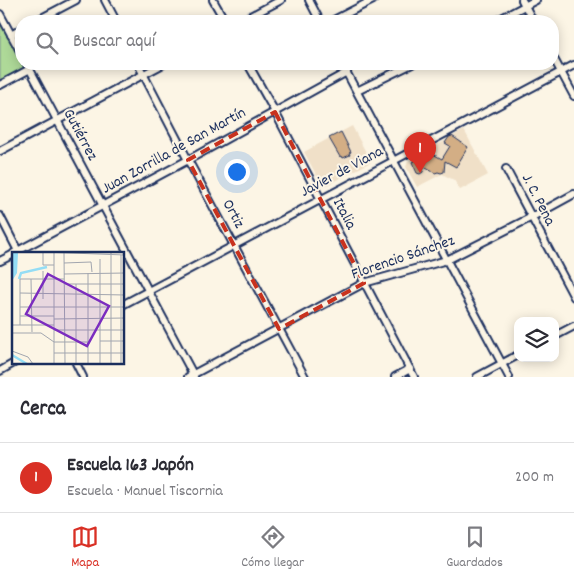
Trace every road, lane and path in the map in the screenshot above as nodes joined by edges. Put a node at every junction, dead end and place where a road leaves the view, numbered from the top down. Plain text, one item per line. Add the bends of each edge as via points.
1 (76, 0) edge
2 (105, 0) edge
3 (213, 0) edge
4 (281, 0) edge
5 (308, 0) edge
6 (374, 0) edge
7 (536, 0) edge
8 (524, 3) edge
9 (0, 14) edge
10 (47, 15) edge
11 (113, 15) edge
12 (222, 15) edge
13 (252, 15) edge
14 (317, 15) edge
15 (344, 15) edge
16 (505, 15) edge
17 (530, 15) edge
18 (15, 33) edge
19 (11, 35) junction
20 (15, 43) edge
21 (574, 65) edge
22 (559, 68) edge
23 (22, 70) edge
24 (30, 70) edge
25 (142, 70) edge
26 (152, 70) edge
27 (251, 70) edge
28 (400, 70) edge
29 (347, 72) joint
30 (561, 72) junction
31 (144, 74) junction
32 (0, 85) edge
33 (357, 91) junction
34 (574, 96) edge
35 (275, 112) junction
36 (57, 120) junction
37 (0, 151) edge
38 (188, 160) junction
39 (394, 160) junction
40 (506, 169) dead end
41 (574, 194) edge
42 (320, 199) junction
43 (103, 206) junction
44 (0, 216) edge
45 (532, 217) junction
46 (234, 245) junction
47 (16, 252) edge
48 (18, 252) edge
49 (12, 255) edge
50 (447, 260) junction
51 (0, 261) edge
52 (364, 283) junction
53 (148, 291) junction
54 (574, 298) edge
55 (125, 303) edge
56 (574, 326) edge
57 (279, 329) junction
58 (559, 334) edge
59 (514, 358) edge
60 (12, 364) edge
61 (76, 364) edge
62 (502, 364) junction
63 (410, 369) junction
64 (0, 371) edge
65 (192, 376) edge
66 (83, 377) edge
67 (305, 377) edge
68 (395, 377) edge
69 (414, 377) edge
70 (477, 377) edge
71 (509, 377) edge

1 - 10 street
2 - 11 street
3 - 12 street
4 - 13 street
5 - 14 street
6 - 15 street
7 - 8 street
8 - 16 street
8 - 17 street
9 - 19 street
18 - 19 street
19 - 20 street
21 - 30 street, Javier de Viana
22 - 30 street
23 - 32 street
24 - 36 street, Gutiérrez
25 - 31 street, Ortiz
26 - 31 street
27 - 35 street, Italia
28 - 33 street
29 - 33 street
29 - 35 street, Juan Zorrilla de San Martín
30 - 34 street
30 - 39 street, Javier de Viana
31 - 36 street
31 - 38 street, Ortiz
33 - 39 street
35 - 38 street, Juan Zorrilla de San Martín
35 - 42 street, Italia
36 - 37 street
36 - 43 street, Gutiérrez
38 - 43 street, Juan Zorrilla de San Martín
38 - 46 street, Ortiz
39 - 42 street, Javier de Viana
39 - 50 street
40 - 45 street, J. C. Pena
41 - 45 street, Florencio Sánchez
42 - 46 street, Javier de Viana
42 - 52 street, Italia
43 - 48 street, Juan Zorrilla de San Martín
43 - 53 street, Gutiérrez
44 - 47 street
45 - 50 street, Florencio Sánchez
45 - 54 street, J. C. Pena
46 - 53 street, Javier de Viana
46 - 57 street, Ortiz
49 - 51 street, Juan Zorrilla de San Martín
50 - 52 street, Florencio Sánchez
50 - 62 street
52 - 57 street, Florencio Sánchez
52 - 63 street, Italia
53 - 55 street, Javier de Viana
53 - 65 street, Gutiérrez
56 - 58 street
57 - 65 street, Florencio Sánchez
57 - 67 street, Ortiz
59 - 62 street
60 - 64 street
61 - 66 street
62 - 70 street
62 - 71 street
63 - 68 street
63 - 69 street, Italia

